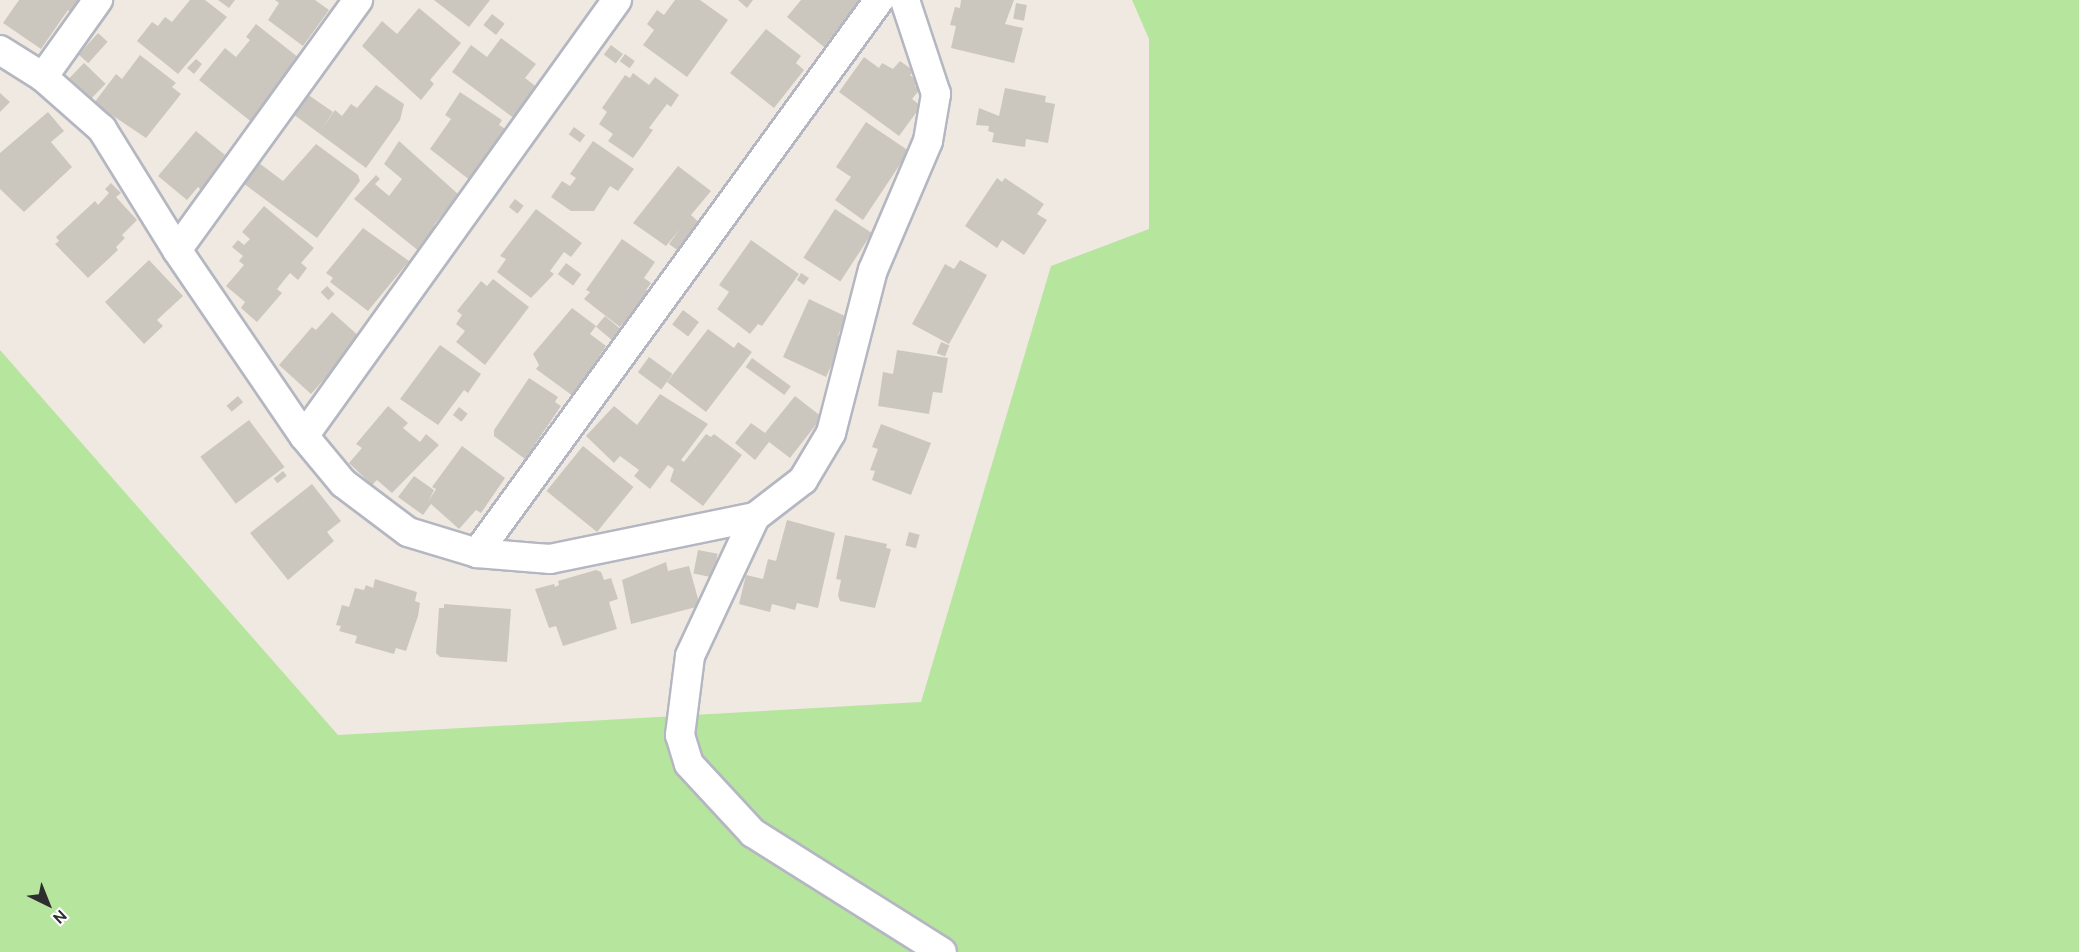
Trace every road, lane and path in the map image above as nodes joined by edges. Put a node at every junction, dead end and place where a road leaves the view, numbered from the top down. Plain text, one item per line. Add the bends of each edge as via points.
1 (98, 0) edge
2 (358, 0) edge
3 (617, 0) edge
4 (879, 0) edge
5 (905, 0) edge
6 (0, 50) edge
7 (43, 77) junction
8 (177, 249) junction
9 (304, 436) junction
10 (755, 517) junction
11 (477, 553) junction
12 (942, 952) edge

1 - 7 street
2 - 8 street
3 - 9 street
4 - 11 street
5 - 10 street via 936,94 928,141 873,270 831,433 803,480
6 - 7 street
7 - 8 street via 102,129
8 - 9 street
9 - 11 street via 343,483 408,532
10 - 11 street via 550,559
10 - 12 street via 690,656 680,735 689,764 753,833

